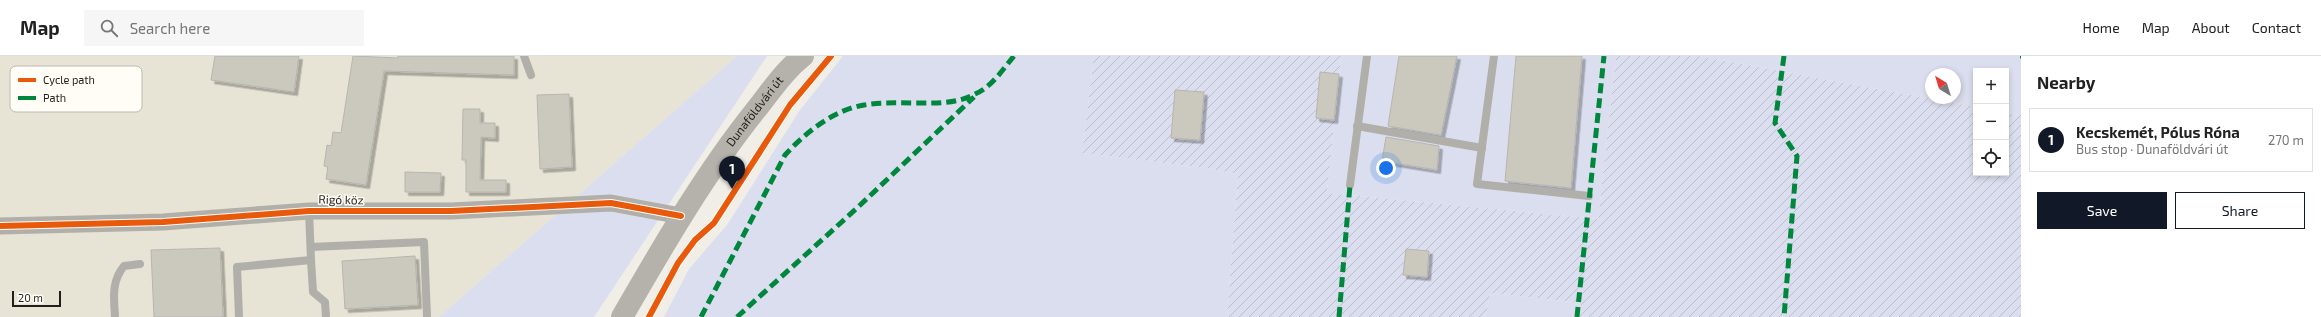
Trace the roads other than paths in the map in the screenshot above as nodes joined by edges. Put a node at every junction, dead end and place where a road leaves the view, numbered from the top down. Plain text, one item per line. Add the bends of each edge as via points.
1 (524, 56) edge
2 (1366, 56) edge
3 (1494, 56) edge
4 (793, 60) edge
5 (531, 75) dead end
6 (1357, 126) junction
7 (1482, 148) junction
8 (1350, 185) dead end
9 (1589, 196) dead end
10 (309, 211) junction
11 (681, 216) junction
12 (0, 226) edge
13 (310, 247) junction
14 (311, 260) junction
15 (140, 264) dead end
16 (115, 317) edge
17 (239, 317) edge
18 (326, 317) edge
19 (427, 317) edge
20 (622, 317) edge

1 - 5 lane
2 - 6 lane
3 - 7 lane
4 - 11 main road, Dunaföldvári út via 738,133
6 - 7 lane
6 - 8 lane
7 - 9 lane via 1477,184
10 - 11 street, Rigó köz via 451,211 612,204
10 - 12 street, Rigó köz via 163,222
10 - 13 lane
11 - 20 main road, Dunaföldvári út
13 - 14 lane
13 - 19 lane via 424,242
14 - 17 lane via 236,267
14 - 18 lane via 313,292 325,302
15 - 16 lane via 124,266 116,276 113,289

